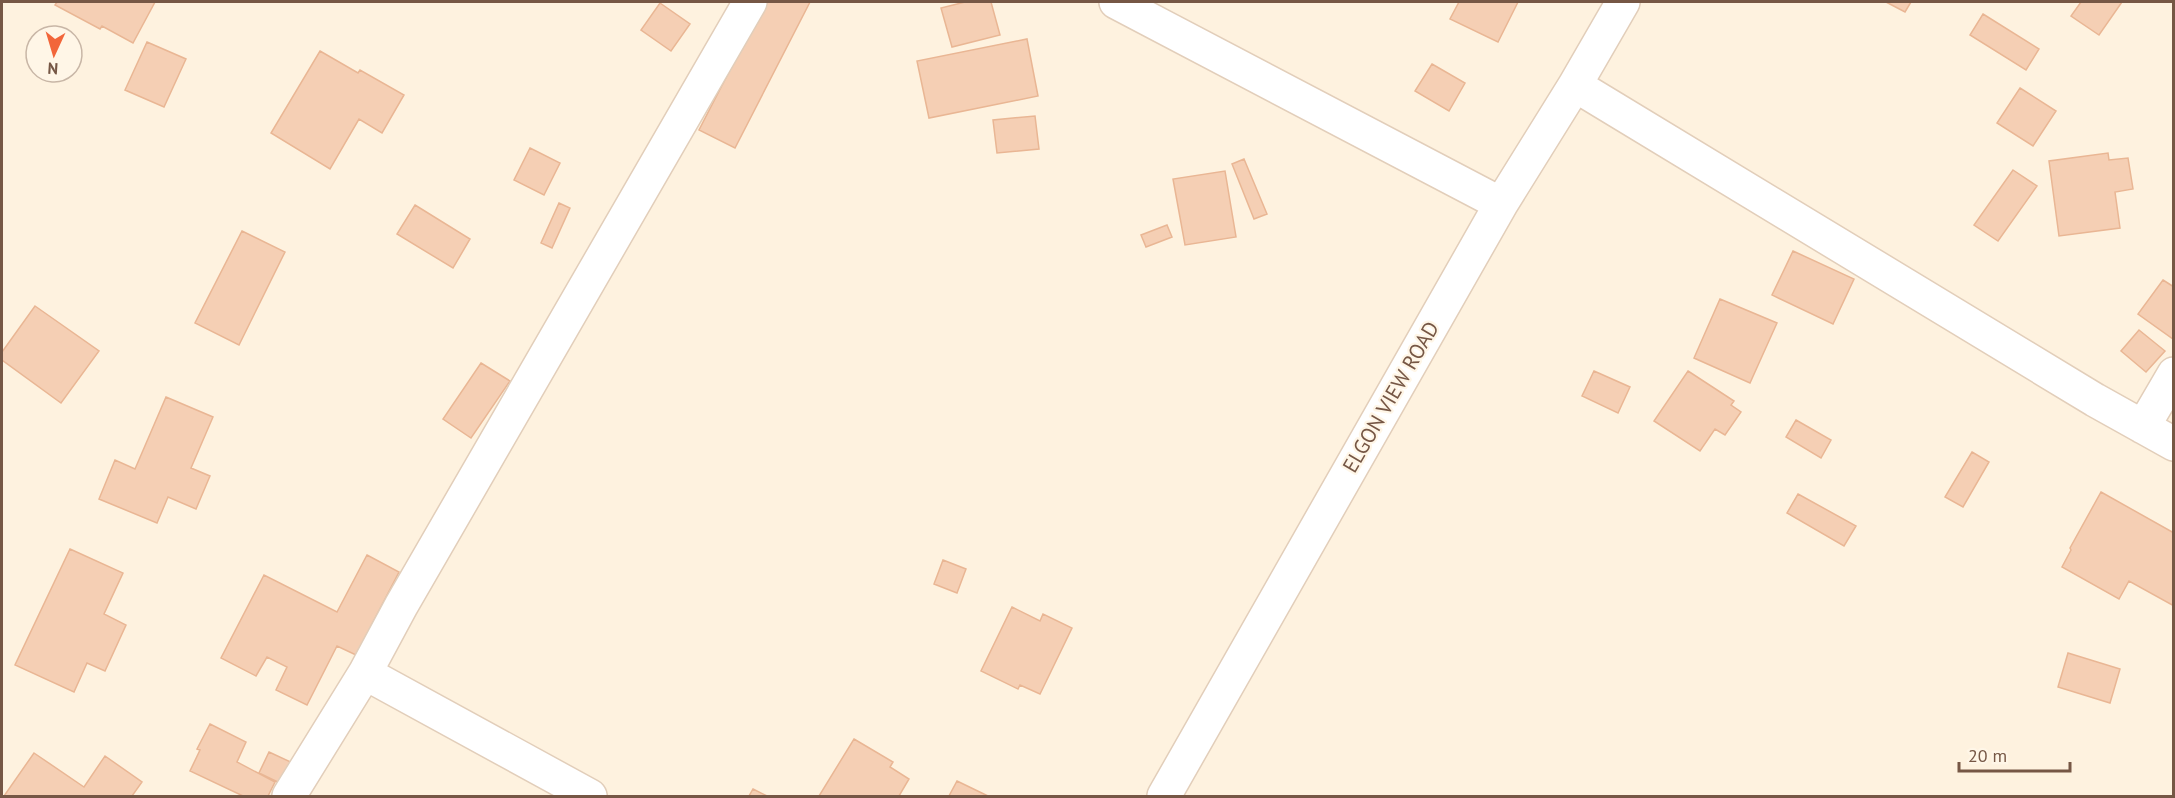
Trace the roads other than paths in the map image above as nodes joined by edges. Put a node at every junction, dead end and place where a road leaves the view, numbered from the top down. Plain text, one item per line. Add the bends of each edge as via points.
1 (750, 2) edge
2 (1116, 2) edge
3 (1623, 2) edge
4 (1575, 85) junction
5 (1501, 204) junction
6 (2174, 374) edge
7 (2143, 427) junction
8 (2174, 444) edge
9 (365, 673) junction
10 (289, 796) edge
11 (590, 796) edge
12 (1164, 796) edge

1 - 9 street
2 - 5 street
3 - 4 street, ELGON VIEW ROAD
4 - 5 street, ELGON VIEW ROAD
4 - 7 street
5 - 12 street, ELGON VIEW ROAD
6 - 7 street
7 - 8 street
9 - 10 street
9 - 11 street

